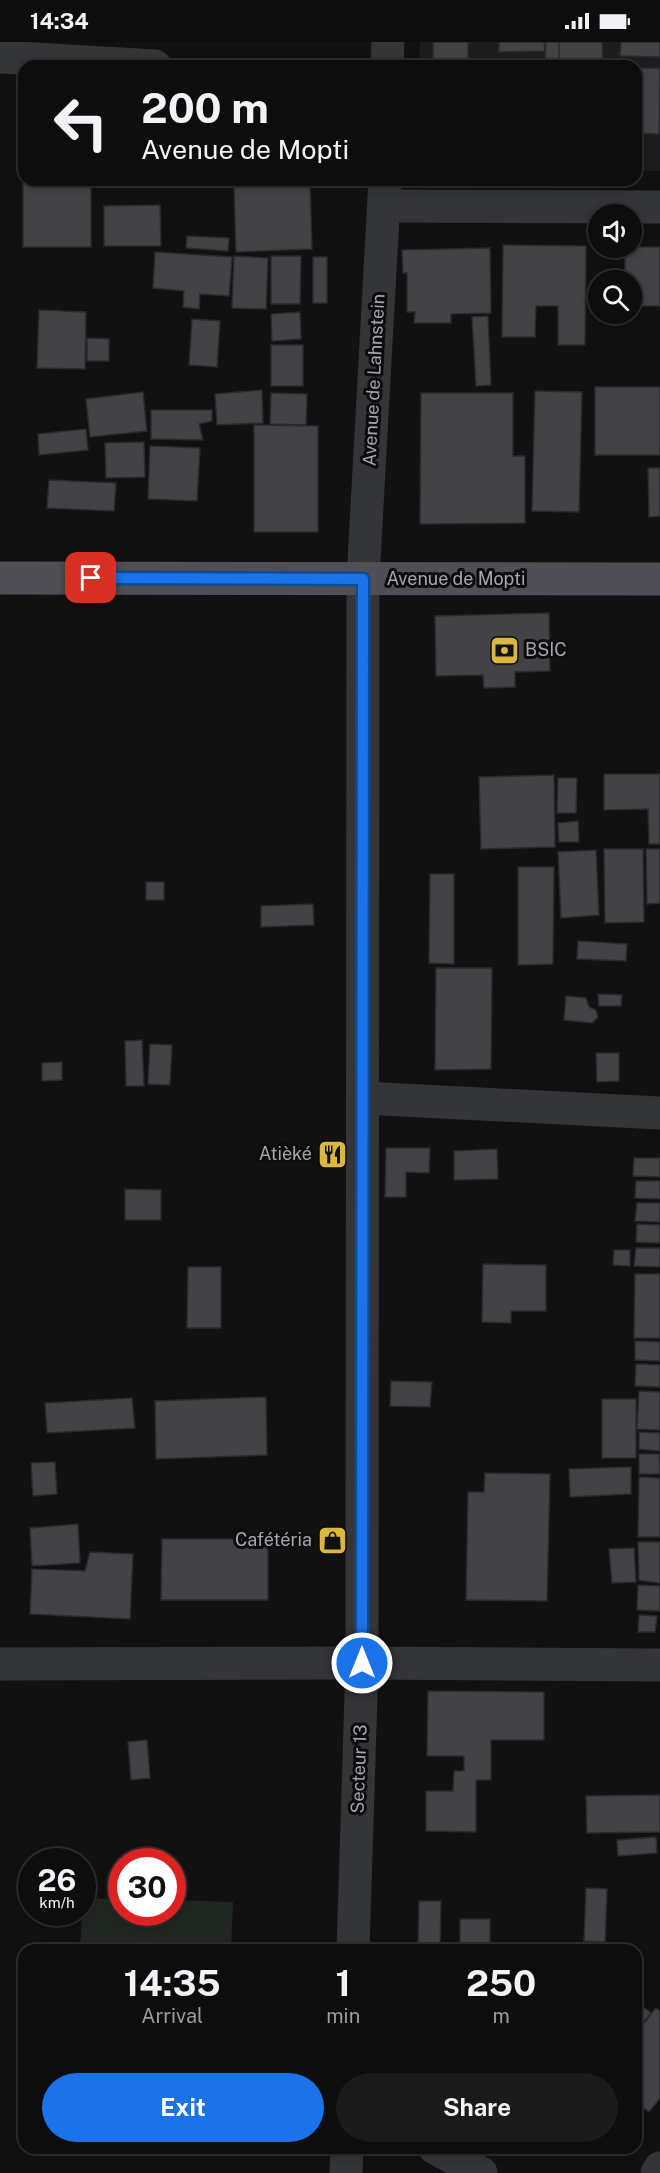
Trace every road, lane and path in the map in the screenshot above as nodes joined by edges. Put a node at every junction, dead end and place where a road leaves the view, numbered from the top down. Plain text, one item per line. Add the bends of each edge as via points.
1 (387, 42) edge
2 (0, 57) edge
3 (52, 60) edge
4 (387, 60) edge
5 (384, 193) edge
6 (660, 207) edge
7 (0, 578) edge
8 (363, 579) junction
9 (660, 579) edge
10 (363, 1098) junction
11 (660, 1113) edge
12 (362, 1663) junction
13 (0, 1664) edge
14 (660, 1665) edge
15 (353, 1944) edge
16 (346, 2154) edge
17 (446, 2154) edge
18 (660, 2168) edge
19 (346, 2173) edge
20 (481, 2173) edge
21 (657, 2173) edge

1 - 4 street
2 - 3 street
5 - 6 street
5 - 8 street, Avenue de Lahnstein
7 - 8 main road, Avenue de Mopti
8 - 9 main road, Avenue de Mopti
8 - 10 street, Secteur 13
10 - 11 street
10 - 12 street, Secteur 13
12 - 13 street
12 - 14 street
12 - 15 street, Secteur 13
16 - 19 street
17 - 20 street
18 - 21 street

